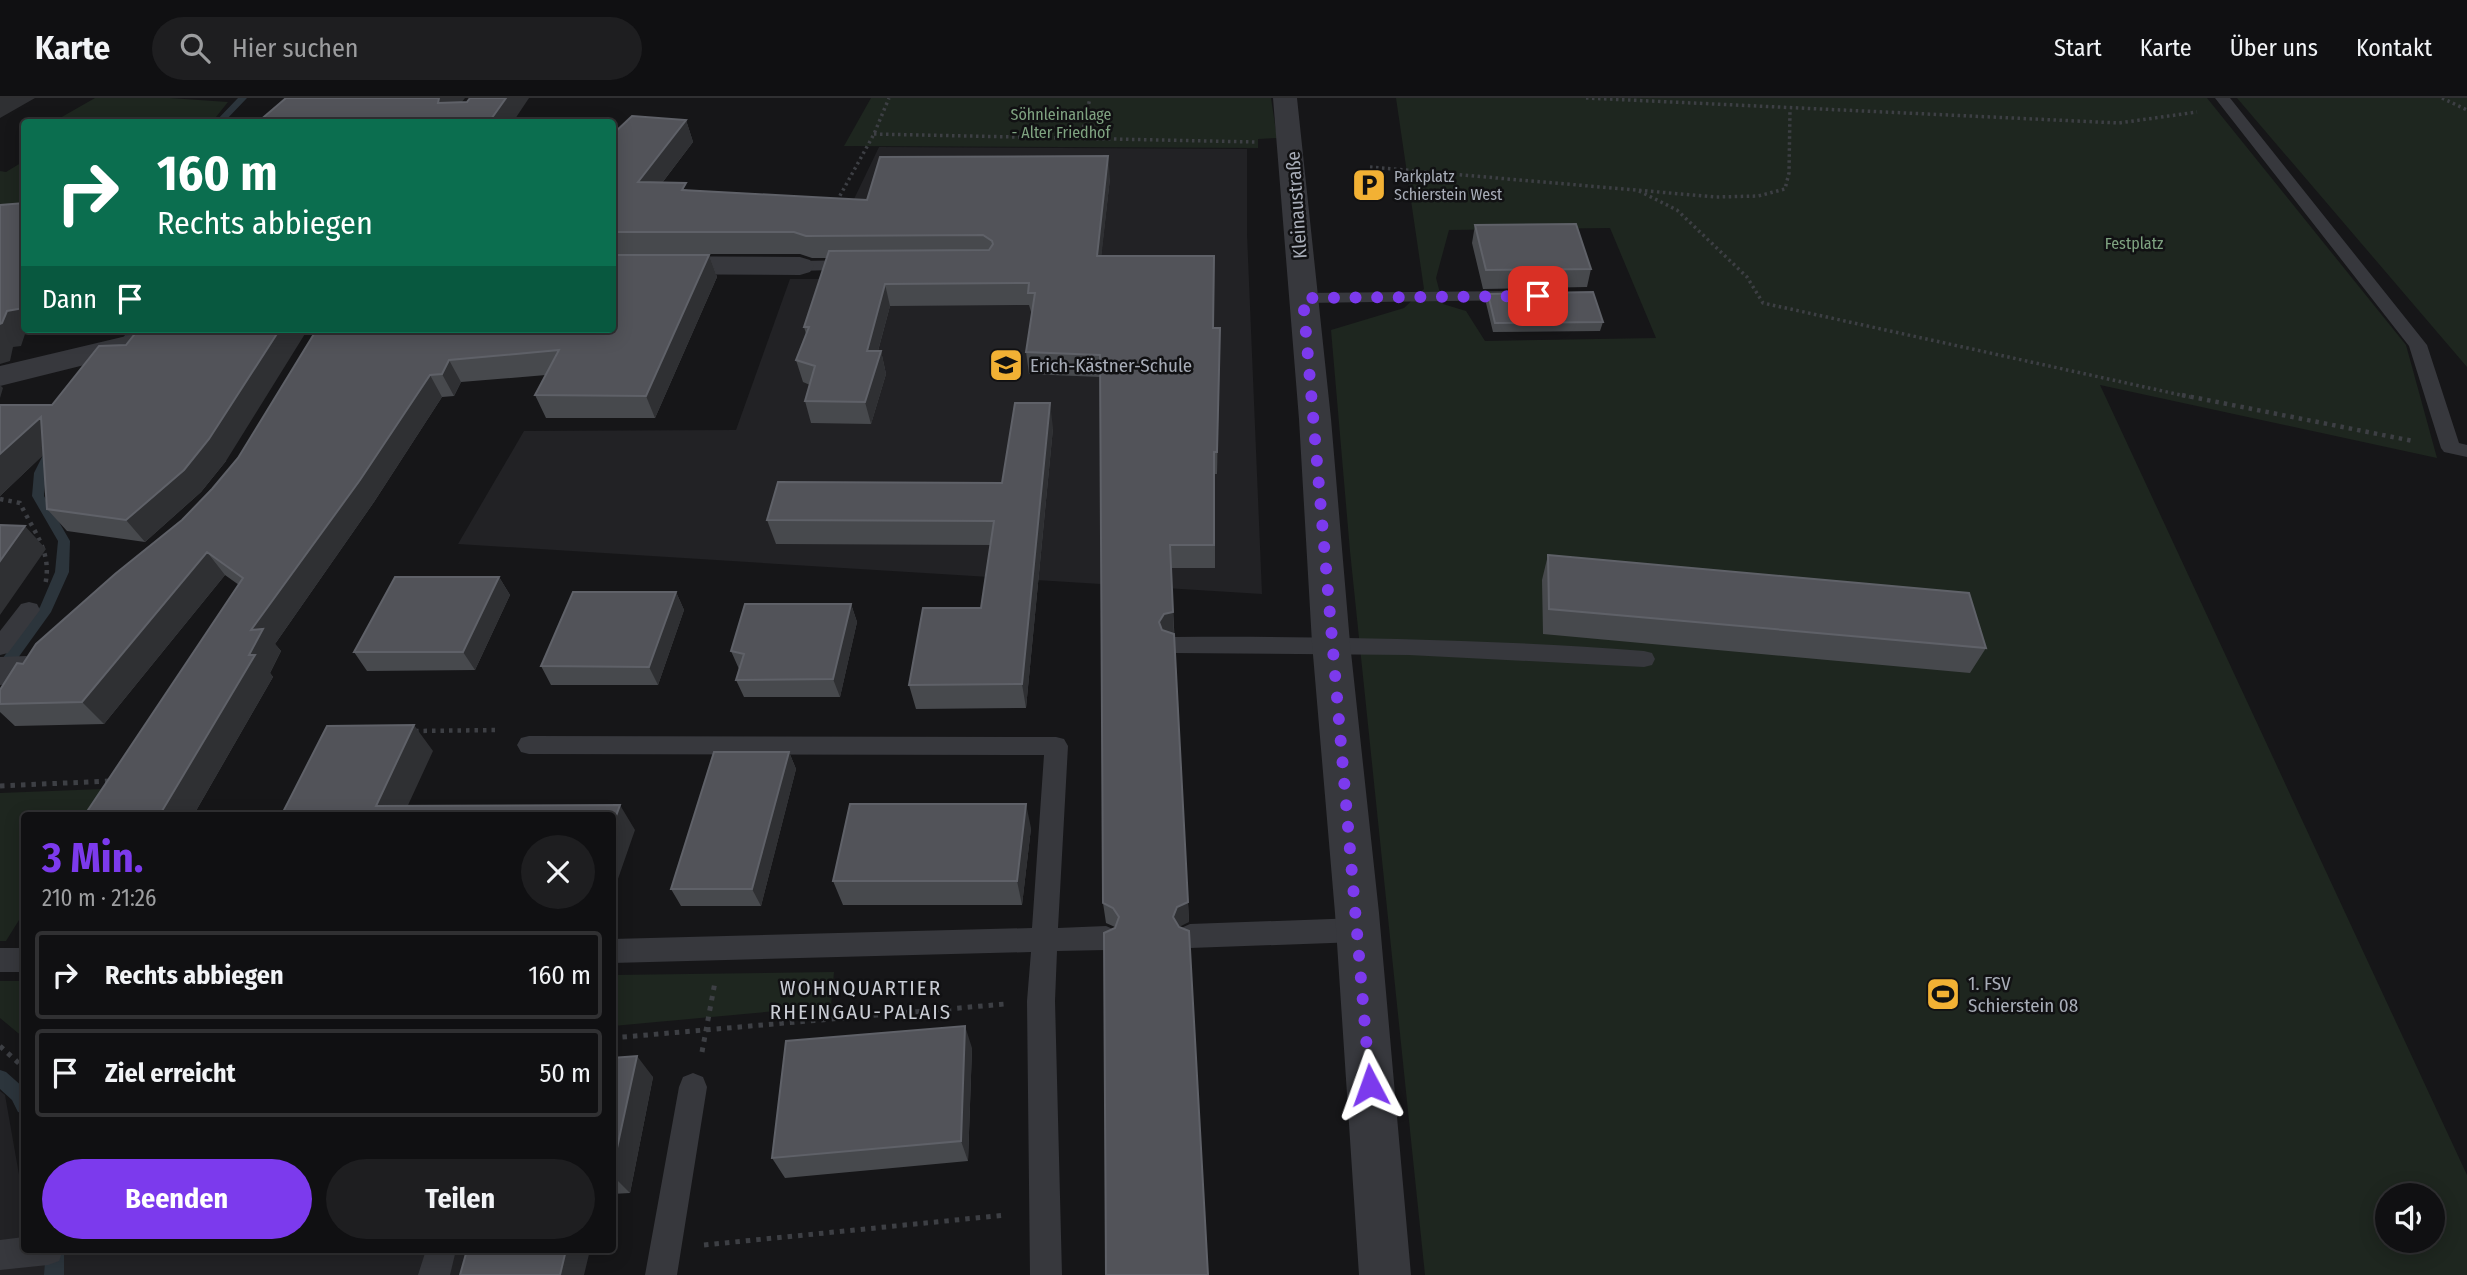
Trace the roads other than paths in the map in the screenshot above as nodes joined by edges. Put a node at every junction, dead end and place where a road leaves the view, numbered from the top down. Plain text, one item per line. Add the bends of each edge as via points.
1 (1285, 98) edge
2 (2226, 103) edge
3 (616, 265) edge
4 (800, 265) joint
5 (877, 265) edge
6 (1536, 296) edge
7 (1303, 298) junction
8 (179, 333) edge
9 (0, 376) edge
10 (2459, 450) edge
11 (29, 610) road end
12 (1331, 643) junction
13 (1174, 645) edge
14 (1644, 659) dead end
15 (15, 669) edge
16 (529, 745) road end
17 (1359, 930) junction
18 (1190, 936) edge
19 (1106, 939) edge
20 (1043, 941) junction
21 (616, 951) edge
22 (0, 960) edge
23 (21, 960) edge
24 (693, 1087) dead end
25 (21, 1252) edge
26 (439, 1253) edge
27 (0, 1255) edge
28 (663, 1262) edge
29 (434, 1275) edge
30 (1046, 1275) edge
31 (1385, 1275) edge

1 - 7 street, Kleinaustraße
2 - 10 lane via 2418,345
3 - 4 street
4 - 5 lane
6 - 7 lane
7 - 12 street, Kleinaustraße
8 - 9 street
11 - 15 lane
12 - 13 lane
12 - 14 lane via 1514,648
12 - 17 street, Kleinaustraße
16 - 20 lane via 1056,746
17 - 18 lane
17 - 31 street, Kleinaustraße
19 - 20 lane
20 - 21 lane
20 - 30 lane
22 - 23 lane
24 - 28 lane
25 - 27 lane
26 - 29 lane

